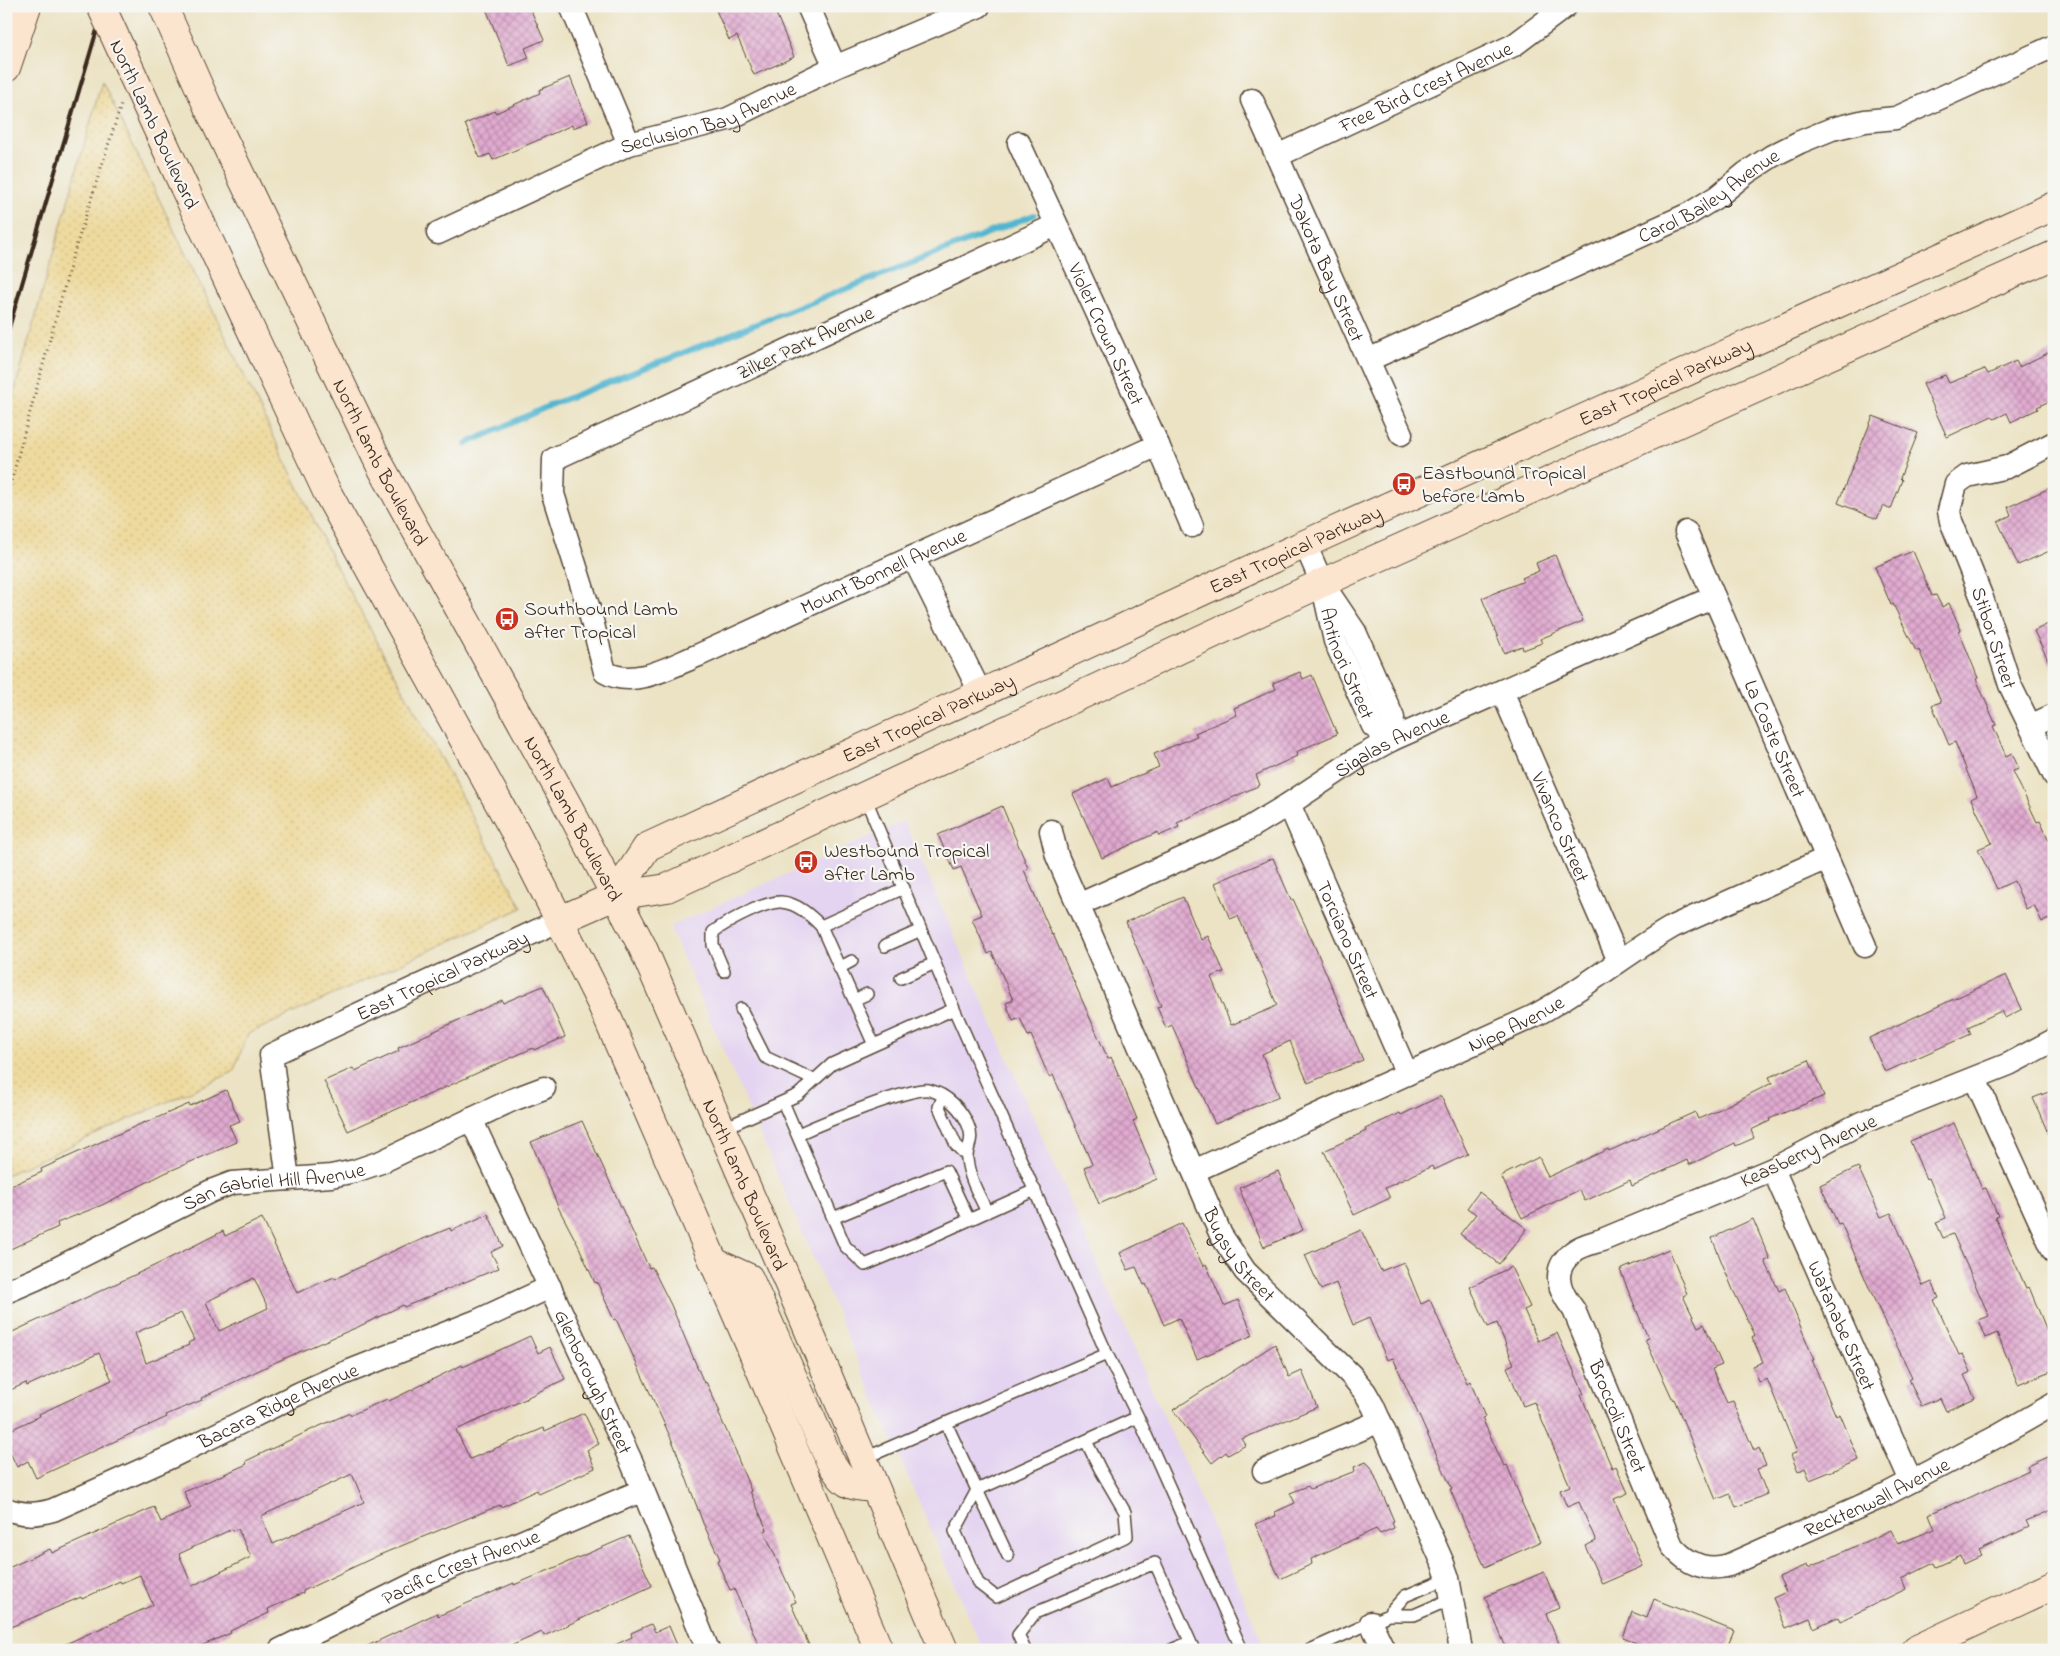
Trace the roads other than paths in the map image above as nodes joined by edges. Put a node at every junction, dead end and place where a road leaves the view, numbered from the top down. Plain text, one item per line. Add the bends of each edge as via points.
1 (27, 6) edge
2 (101, 6) edge
3 (163, 6) edge
4 (571, 6) edge
5 (808, 6) edge
6 (979, 6) edge
7 (1563, 7) edge
8 (2054, 46) edge
9 (835, 67) junction
10 (6, 68) edge
11 (1252, 100) dead end
12 (1019, 143) dead end
13 (629, 144) junction
14 (1277, 156) junction
15 (2054, 206) edge
16 (1056, 225) junction
17 (438, 233) dead end
18 (2054, 255) edge
19 (1368, 360) junction
20 (1401, 434) dead end
21 (2054, 444) edge
22 (1158, 445) junction
23 (1192, 526) dead end
24 (1686, 532) dead end
25 (1305, 544) junction
26 (914, 557) junction
27 (1322, 583) junction
28 (1714, 598) junction
29 (605, 672) joint
30 (1502, 691) junction
31 (981, 694) junction
32 (2054, 715) edge
33 (2030, 726) junction
34 (1390, 740) junction
35 (2054, 775) edge
36 (865, 797) junction
37 (1289, 804) junction
38 (1051, 831) dead end
39 (1827, 858) junction
40 (904, 888) junction
41 (615, 896) junction
42 (1078, 905) junction
43 (560, 920) junction
44 (821, 926) junction
45 (921, 930) junction
46 (885, 946) dead end
47 (1864, 946) dead end
48 (852, 961) dead end
49 (1619, 961) junction
50 (935, 963) junction
51 (839, 968) junction
52 (724, 971) dead end
53 (901, 978) dead end
54 (867, 994) dead end
55 (854, 1000) junction
56 (741, 1009) dead end
57 (954, 1010) junction
58 (2054, 1040) edge
59 (874, 1045) junction
60 (1407, 1074) junction
61 (1974, 1079) junction
62 (814, 1080) junction
63 (544, 1088) dead end
64 (943, 1097) junction
65 (784, 1102) junction
66 (471, 1119) junction
67 (722, 1129) junction
68 (798, 1134) junction
69 (967, 1156) junction
70 (1774, 1169) junction
71 (1194, 1171) junction
72 (288, 1179) junction
73 (1035, 1190) junction
74 (988, 1212) junction
75 (834, 1218) junction
76 (969, 1220) junction
77 (2054, 1252) edge
78 (714, 1262) junction
79 (1565, 1262) joint
80 (550, 1287) junction
81 (6, 1292) edge
82 (1107, 1354) junction
83 (2054, 1404) edge
84 (1138, 1417) junction
85 (1380, 1420) junction
86 (946, 1424) junction
87 (1086, 1440) junction
88 (863, 1459) junction
89 (1264, 1472) dead end
90 (1911, 1481) junction
91 (875, 1488) junction
92 (643, 1490) junction
93 (977, 1490) junction
94 (6, 1509) edge
95 (1008, 1556) dead end
96 (1693, 1564) joint
97 (2054, 1585) edge
98 (1450, 1588) junction
99 (1380, 1619) junction
100 (1192, 1646) edge
101 (1025, 1649) edge
102 (280, 1650) edge
103 (708, 1650) edge
104 (879, 1650) edge
105 (944, 1650) edge
106 (1171, 1650) edge
107 (1242, 1650) edge
108 (1310, 1650) edge
109 (1384, 1650) edge
110 (1461, 1650) edge
111 (1915, 1650) edge

1 - 10 main road
2 - 43 main road, North Lamb Boulevard, bridge via 327,492
3 - 41 main road, North Lamb Boulevard, bridge via 380,465
4 - 13 street
5 - 9 street
6 - 9 street, Seclusion Bay Avenue
7 - 14 street, Free Bird Crest Avenue via 1514,45
8 - 19 street, Carol Bailey Avenue via 1896,118 1857,123 1800,142 1772,156 1689,214
9 - 13 street, Seclusion Bay Avenue via 728,119
11 - 14 street, Dakota Bay Street
12 - 16 street, Violet Crown Street
13 - 17 street, Seclusion Bay Avenue
14 - 19 street, Dakota Bay Street
15 - 25 main road, East Tropical Parkway
16 - 22 street, Violet Crown Street
16 - 29 street, Zilker Park Avenue via 554,459 553,494
18 - 27 main road, East Tropical Parkway
19 - 20 street, Dakota Bay Street
21 - 33 street, Stibor Street via 2007,467 1967,476 1956,484 1949,511 2010,685
22 - 23 street, Violet Crown Street
22 - 26 street, Mount Bonnell Avenue
24 - 28 street, La Coste Street
25 - 27 street, Antinori Street
25 - 31 main road, East Tropical Parkway
26 - 29 street, Mount Bonnell Avenue via 655,673 630,680 614,678
26 - 31 street
27 - 34 street, Antinori Street via 1335,642 1373,726
27 - 36 main road, East Tropical Parkway
28 - 30 street, Sigalas Avenue
28 - 39 street, La Coste Street
30 - 34 street, Sigalas Avenue
30 - 49 street, Vivanco Street
31 - 41 main road, East Tropical Parkway via 647,847
32 - 33 street
33 - 35 street, Stibor Street
34 - 37 street, Sigalas Avenue
36 - 40 lane
36 - 41 main road, East Tropical Parkway via 667,888
37 - 42 street, Sigalas Avenue via 1246,830
37 - 60 street, Torciano Street
38 - 42 street, Bugsy Street via 1056,856
39 - 47 street, La Coste Street
39 - 49 street, Nipp Avenue via 1674,926
40 - 44 lane
40 - 45 lane
41 - 43 main road, East Tropical Parkway
41 - 67 main road, North Lamb Boulevard via 642,946
42 - 71 street, Bugsy Street
43 - 72 street, East Tropical Parkway via 271,1055
43 - 78 main road, North Lamb Boulevard via 601,1003
44 - 51 lane
44 - 52 lane via 805,910 781,902 763,906 725,923 713,932 713,945
45 - 46 lane
45 - 50 lane
48 - 51 lane
49 - 60 street, Nipp Avenue via 1559,1003
50 - 53 lane
50 - 57 lane
51 - 55 lane
54 - 55 lane
55 - 59 lane
56 - 62 lane via 765,1057
57 - 59 lane
57 - 73 lane
58 - 61 street, Keasberry Avenue
59 - 62 lane via 832,1064
60 - 71 street, Nipp Avenue
61 - 70 street, Keasberry Avenue via 1861,1123
61 - 77 street
62 - 65 lane via 798,1095
63 - 66 street, San Gabriel Hill Avenue
64 - 68 lane via 929,1090 909,1094 825,1121
64 - 69 lane via 939,1107 956,1145
64 - 69 lane via 955,1104 969,1126 972,1143
65 - 67 lane
65 - 68 lane
66 - 72 street, San Gabriel Hill Avenue via 355,1171
66 - 80 street, Glenborough Street
67 - 88 main road, North Lamb Boulevard
68 - 75 lane
69 - 74 lane via 970,1175
70 - 79 street, Keasberry Avenue via 1582,1247 1572,1252
70 - 90 street, Watanabe Street
71 - 85 street, Bugsy Street via 1221,1235 1234,1256 1351,1375 1365,1392
72 - 81 street, San Gabriel Hill Avenue via 232,1183 211,1190
73 - 74 lane
73 - 82 lane
74 - 76 lane
75 - 76 lane via 846,1246 865,1265
75 - 76 lane via 946,1171
78 - 91 main road via 749,1278 830,1461 841,1477 852,1486
78 - 104 main road, North Lamb Boulevard
79 - 96 street, Broccoli Street via 1559,1272 1564,1297 1574,1310 1672,1546
80 - 92 street, Glenborough Street
80 - 94 street, Bacara Ridge Avenue via 477,1321 304,1392 53,1510 24,1514
82 - 84 lane
82 - 86 lane
83 - 90 street, Recktenwall Avenue
84 - 87 lane
84 - 107 lane
85 - 89 street
85 - 98 street, Bugsy Street via 1442,1561
86 - 88 lane
86 - 93 lane
87 - 93 lane
87 - 93 lane via 1125,1512 1128,1536 996,1597 978,1583 956,1531
88 - 91 main road, North Lamb Boulevard
90 - 96 street, Recktenwall Avenue via 1729,1565 1716,1569
91 - 105 main road, North Lamb Boulevard
92 - 102 street, Pacific Crest Avenue via 426,1578
92 - 103 street, Glenborough Street
93 - 95 lane
97 - 111 main road
98 - 99 lane via 1414,1615
98 - 99 lane via 1405,1596
98 - 110 street, Bugsy Street
99 - 108 lane
99 - 109 street
100 - 101 lane via 1155,1563 1035,1613 1018,1635
100 - 106 lane

